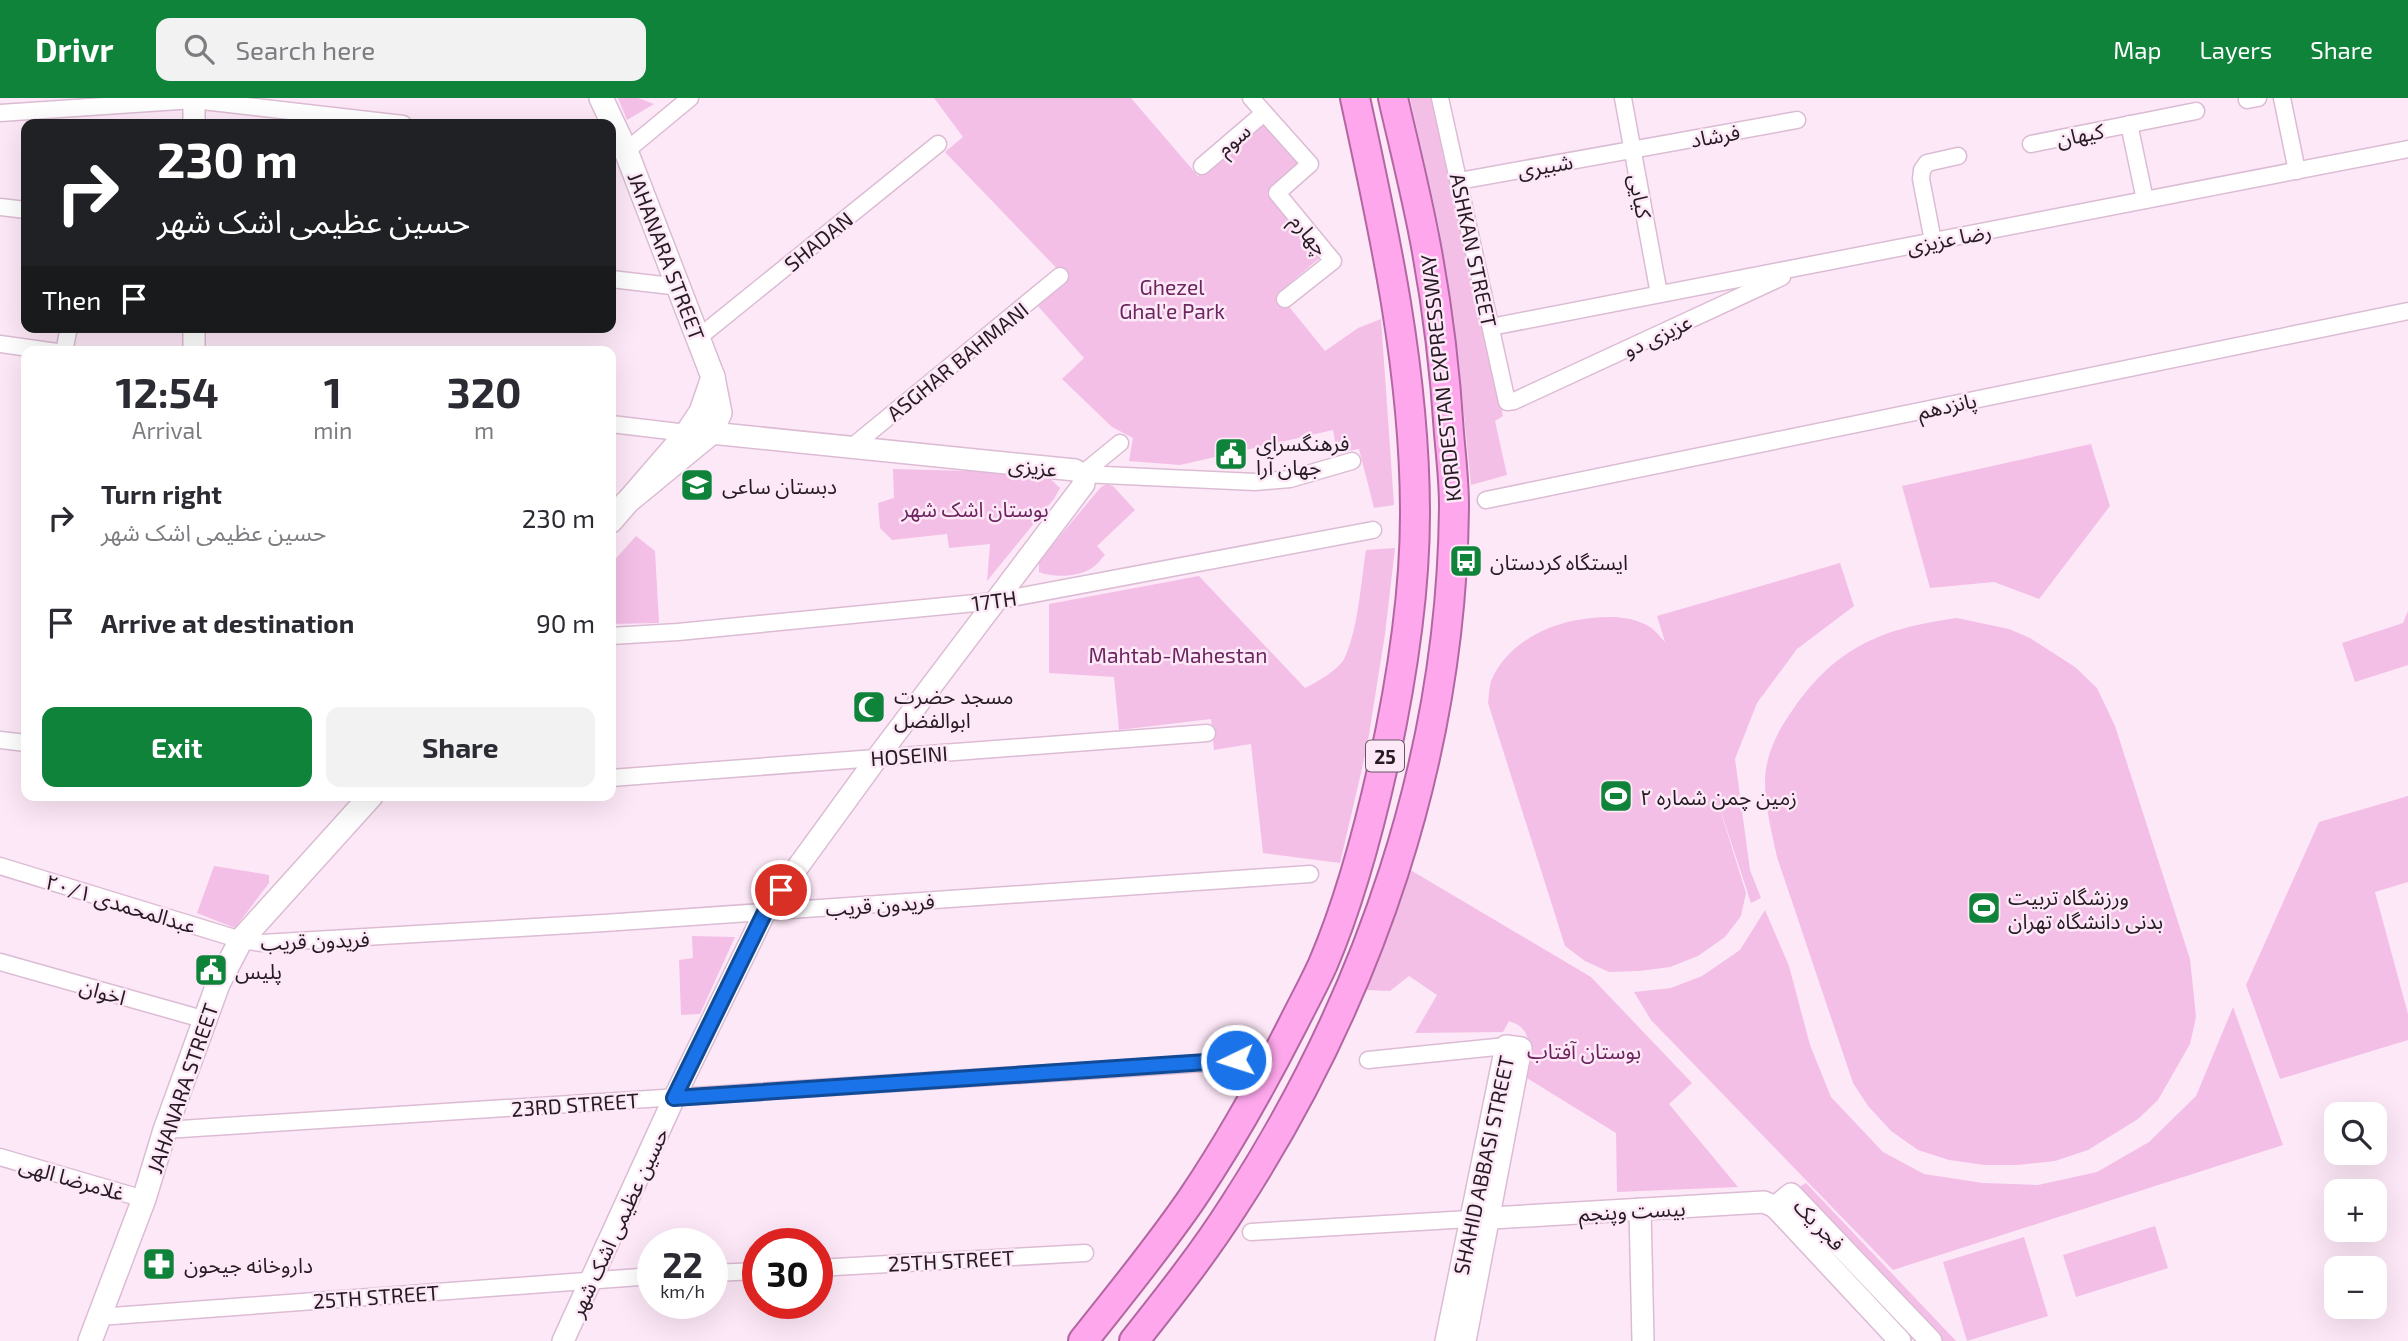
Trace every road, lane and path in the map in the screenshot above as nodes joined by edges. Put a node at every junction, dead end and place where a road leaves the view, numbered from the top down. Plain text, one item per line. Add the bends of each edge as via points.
1 (601, 98) edge
2 (690, 98) edge
3 (1251, 98) edge
4 (1355, 98) edge
5 (1393, 98) edge
6 (1440, 98) edge
7 (1623, 98) edge
8 (2282, 98) edge
9 (194, 99) edge
10 (2196, 111) dead end
11 (0, 113) edge
12 (1264, 113) junction
13 (194, 119) edge
14 (361, 119) edge
15 (608, 119) edge
16 (1797, 121) dead end
17 (2129, 124) junction
18 (938, 144) dead end
19 (2031, 144) dead end
20 (2408, 149) edge
21 (618, 150) edge
22 (1632, 150) junction
23 (1958, 156) dead end
24 (1202, 166) dead end
25 (2297, 171) junction
26 (1459, 181) junction
27 (2145, 200) junction
28 (0, 206) edge
29 (21, 209) edge
30 (1933, 241) junction
31 (1805, 266) junction
32 (1060, 276) dead end
33 (616, 280) edge
34 (680, 287) junction
35 (1659, 294) junction
36 (1285, 299) dead end
37 (2408, 310) edge
38 (1491, 327) junction
39 (698, 338) junction
40 (0, 344) edge
41 (21, 347) edge
42 (713, 377) junction
43 (1507, 402) joint
44 (616, 425) edge
45 (687, 433) junction
46 (711, 433) junction
47 (1120, 443) dead end
48 (853, 446) junction
49 (1352, 461) dead end
50 (1082, 474) junction
51 (1486, 500) dead end
52 (618, 512) edge
53 (1373, 530) dead end
54 (996, 601) junction
55 (616, 636) edge
56 (1207, 733) dead end
57 (0, 740) edge
58 (21, 742) edge
59 (877, 758) junction
60 (616, 778) edge
61 (366, 801) edge
62 (0, 866) edge
63 (1310, 874) dead end
64 (765, 912) junction
65 (241, 940) junction
66 (0, 962) edge
67 (205, 1020) junction
68 (1506, 1046) joint
69 (1236, 1060) dead end
70 (1368, 1060) dead end
71 (674, 1098) junction
72 (165, 1130) junction
73 (0, 1157) edge
74 (144, 1199) junction
75 (1775, 1207) junction
76 (1640, 1209) junction
77 (1478, 1218) junction
78 (1251, 1232) dead end
79 (1085, 1253) dead end
80 (833, 1267) edge
81 (637, 1277) edge
82 (592, 1279) junction
83 (99, 1317) junction
84 (90, 1341) edge
85 (563, 1341) edge
86 (1083, 1341) edge
87 (1134, 1341) edge
88 (1446, 1341) edge
89 (1465, 1341) edge
90 (1643, 1341) edge
91 (1900, 1341) edge
92 (1931, 1341) edge

1 - 15 main road, JAHANARA STREET
2 - 21 street
3 - 12 street
4 - 86 highway, KORDESTAN EXPRESSWAY / 25 via 1386,240 1403,341 1412,436 1415,516 1397,703 1351,888 1323,964 1269,1074 1192,1199
5 - 87 highway, KORDESTAN EXPRESSWAY / 25 via 1437,315 1454,502 1446,638 1432,722 1388,893 1356,979 1274,1141 1184,1278
6 - 26 street, ASHKAN STREET
7 - 22 street, کیایی
8 - 25 street
9 - 11 street
9 - 13 street
9 - 14 street
10 - 17 street, کیهان
12 - 24 street, سوم
12 - 36 street, چهارم via 1310,164 1277,193 1333,261
16 - 22 street, فرشاد
17 - 19 street, کیهان
17 - 27 street, کیهان
18 - 39 street, SHADAN
20 - 25 street, رضا عزیزی
21 - 34 main road, JAHANARA STREET
22 - 26 street, شبیری
22 - 35 street, کیایی
23 - 30 street via 1927,163 1922,170
25 - 27 street, رضا عزیزی
26 - 38 street, ASHKAN STREET
27 - 30 street, رضا عزیزی
28 - 29 street
30 - 31 street, رضا عزیزی
31 - 35 street, رضا عزیزی
31 - 43 street, عزیزی دو
32 - 48 street, ASGHAR BAHMANI
33 - 34 street
34 - 39 main road, JAHANARA STREET
35 - 38 street, رضا عزیزی
37 - 51 street, پانزدهم
38 - 43 street, ASHKAN STREET
39 - 42 main road, JAHANARA STREET
40 - 41 street
42 - 45 main road via 701,412
42 - 46 main road, JAHANARA STREET via 720,413
44 - 45 street
45 - 52 main road
46 - 48 street, عزیزی
46 - 52 main road
47 - 50 street
48 - 50 street, عزیزی
49 - 50 street, عزیزی via 1290,479 1255,482
50 - 54 street, حسین عظیمی اشک شهر via 1082,488
53 - 54 street, 17TH
54 - 55 street, 17TH
54 - 59 street, حسین عظیمی اشک شهر
56 - 59 street, HOSEINI
57 - 58 street
59 - 60 street, HOSEINI
59 - 64 street, حسین عظیمی اشک شهر
61 - 65 main road, JAHANARA STREET
62 - 65 street, عبدالمحمدی ۲۰/۱
63 - 64 street, فریدون قریب
64 - 65 street, فریدون قریب via 360,939
64 - 71 street, حسین عظیمی اشک شهر
65 - 67 main road, JAHANARA STREET
66 - 67 street, اخوان
67 - 72 main road, JAHANARA STREET
68 - 70 street
68 - 77 street, SHAHID ABBASI STREET
69 - 71 street, 23RD STREET
71 - 72 street, 23RD STREET
71 - 82 street, حسین عظیمی اشک شهر
72 - 74 main road, JAHANARA STREET
73 - 74 street, غلامرضا الهی
74 - 83 main road, JAHANARA STREET
75 - 76 street, بیست وپنجم via 1764,1202
75 - 91 street, فجر یک
75 - 92 street, فجر یک via 1791,1194
76 - 77 street, بیست وپنجم
76 - 90 street
77 - 78 street, بیست وپنجم
77 - 88 street, SHAHID ABBASI STREET
77 - 89 street, SHAHID ABBASI STREET
79 - 80 street, 25TH STREET
81 - 82 street, 25TH STREET
82 - 83 street, 25TH STREET
82 - 85 street, حسین عظیمی اشک شهر
83 - 84 main road, JAHANARA STREET

